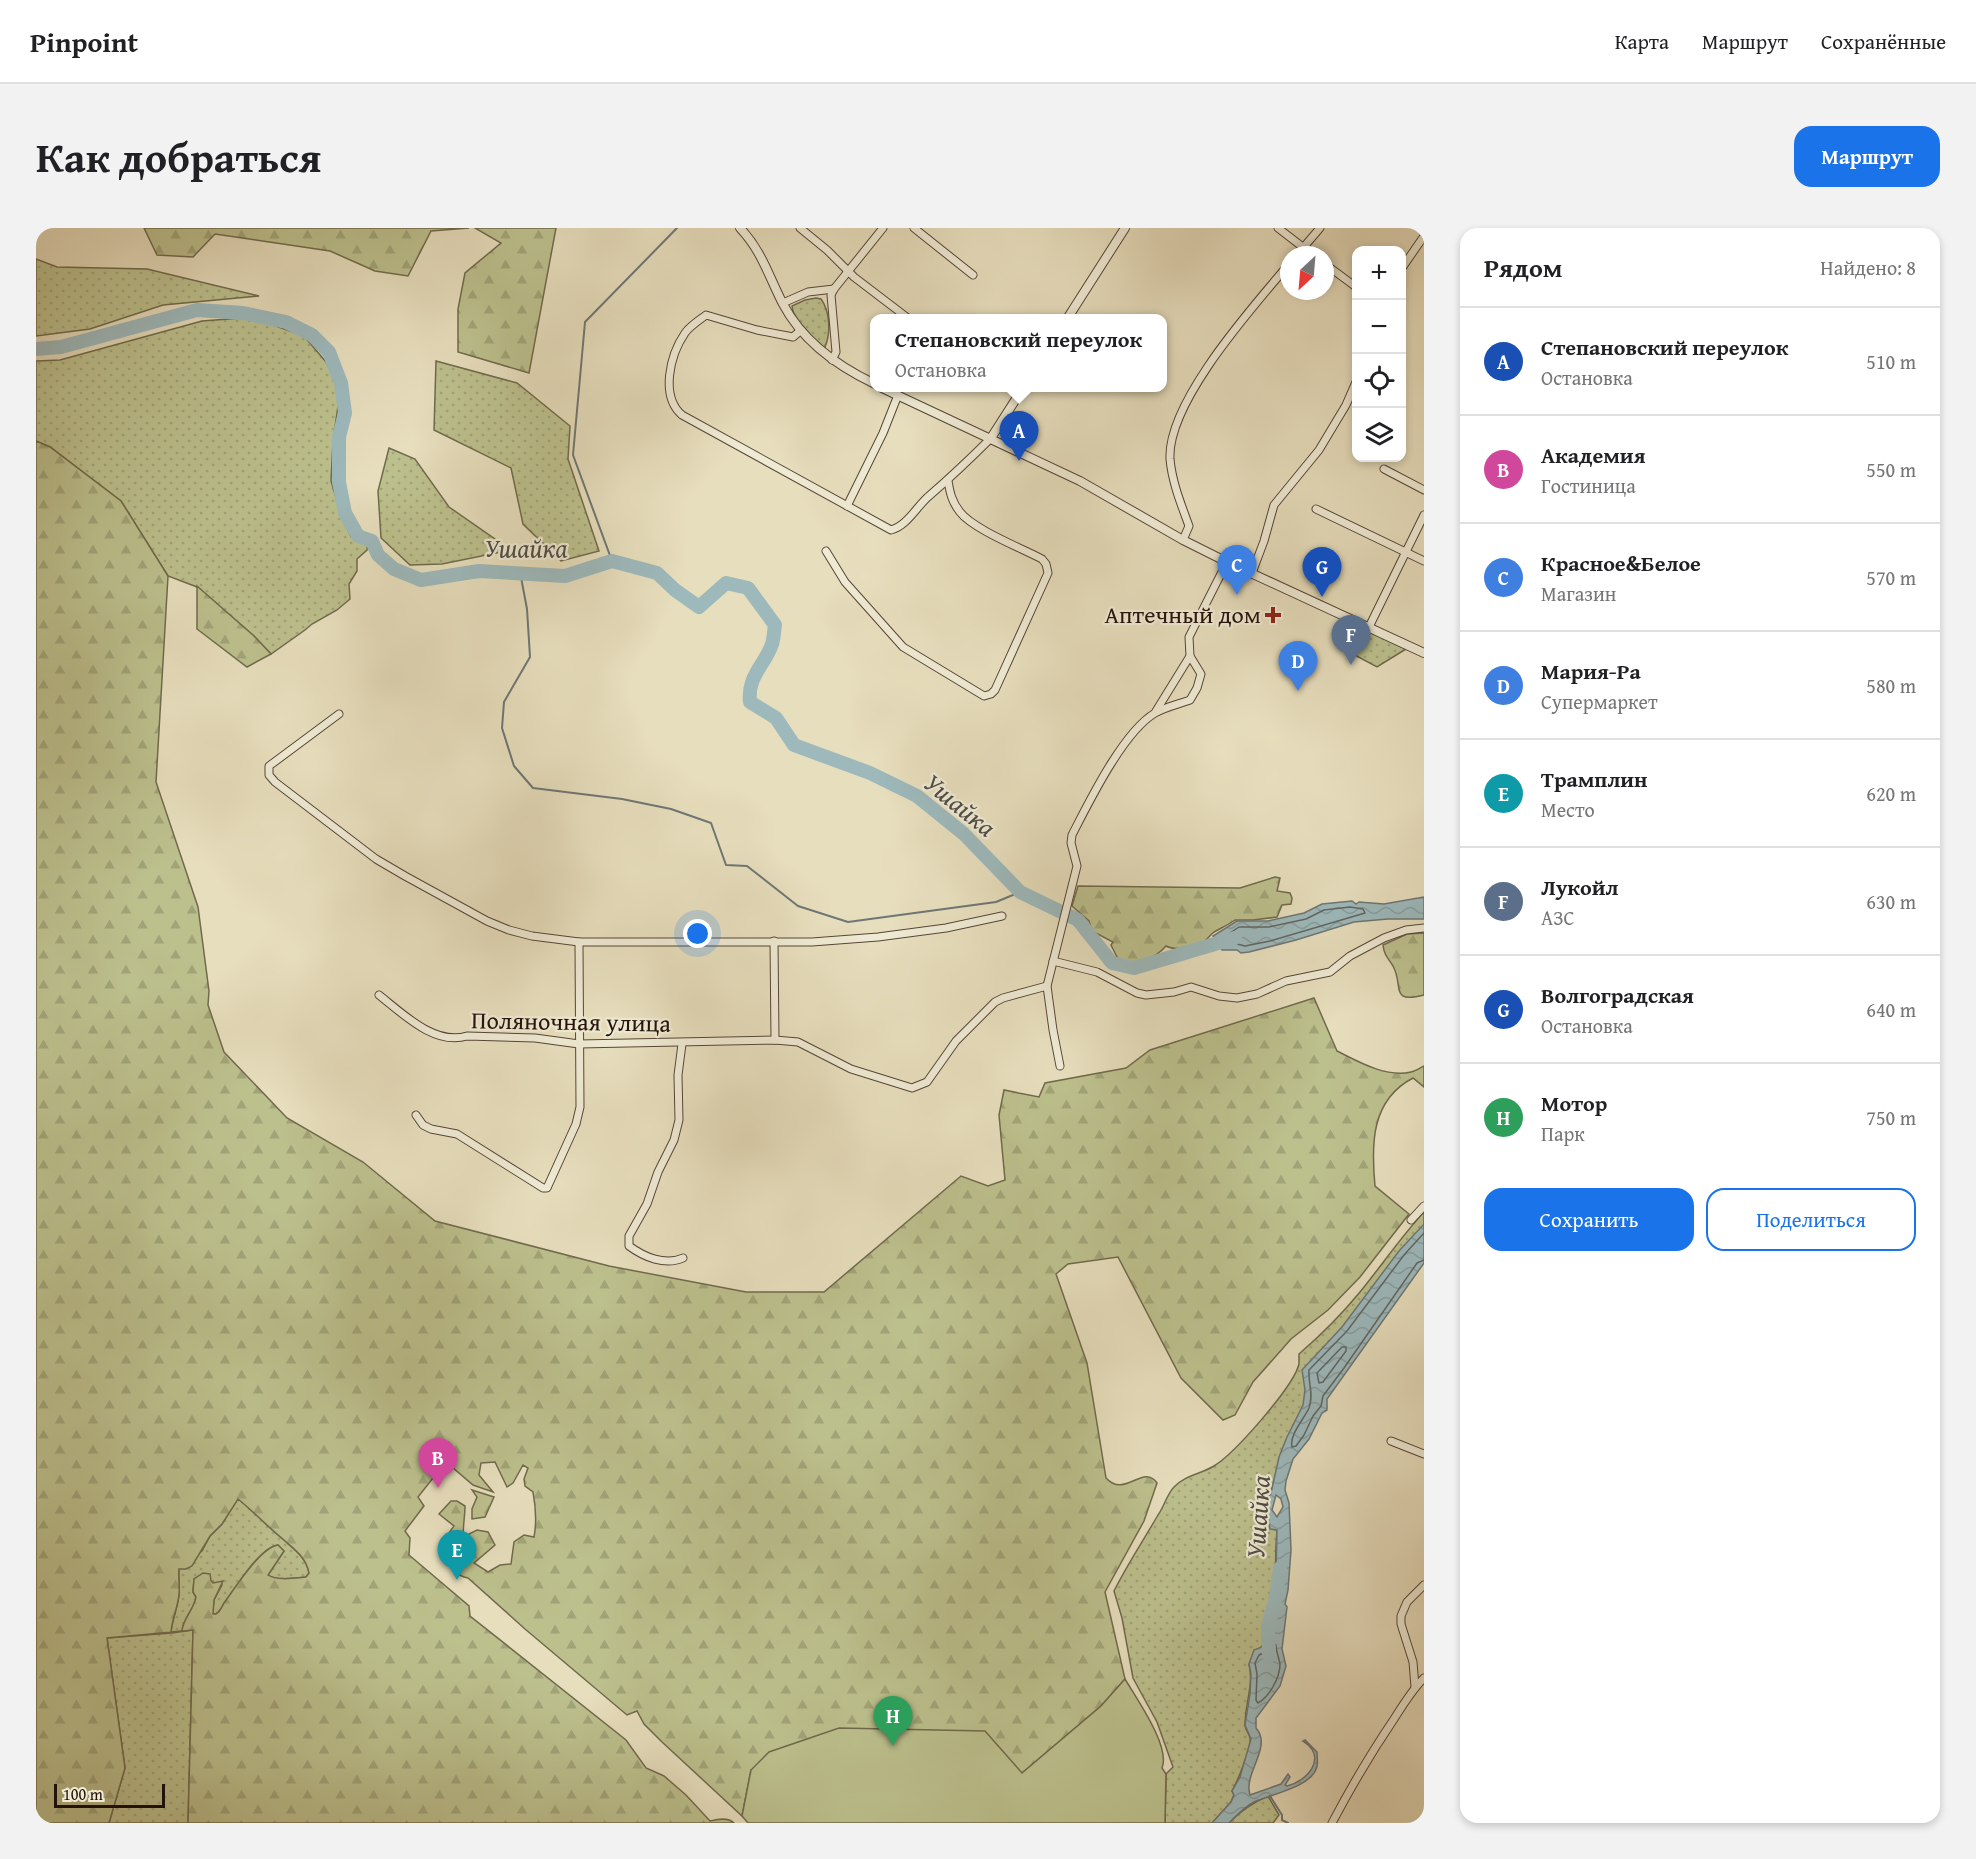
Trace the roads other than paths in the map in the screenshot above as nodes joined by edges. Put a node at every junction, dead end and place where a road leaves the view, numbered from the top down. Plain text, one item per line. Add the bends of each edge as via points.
1 (740, 228) edge
2 (800, 228) edge
3 (884, 228) edge
4 (914, 228) edge
5 (1125, 228) edge
6 (1278, 228) edge
7 (1320, 228) edge
8 (1424, 236) edge
9 (1301, 246) edge
10 (1306, 246) edge
11 (1406, 261) edge
12 (848, 271) junction
13 (1334, 271) edge
14 (973, 275) dead end
15 (1280, 275) edge
16 (1352, 284) edge
17 (834, 289) junction
18 (783, 303) junction
19 (904, 314) edge
20 (1070, 314) edge
21 (800, 331) junction
22 (832, 360) junction
23 (870, 381) edge
24 (1352, 391) edge
25 (892, 392) edge
26 (1020, 392) edge
27 (898, 395) junction
28 (991, 438) junction
29 (1384, 469) dead end
30 (948, 481) junction
31 (1424, 490) edge
32 (847, 506) junction
33 (1316, 509) dead end
34 (1424, 515) edge
35 (1183, 540) junction
36 (826, 551) dead end
37 (1406, 552) junction
38 (1424, 561) edge
39 (1227, 562) junction
40 (1252, 573) junction
41 (1369, 627) junction
42 (1424, 653) edge
43 (1190, 656) junction
44 (1156, 711) junction
45 (339, 714) dead end
46 (1002, 916) dead end
47 (1424, 928) edge
48 (774, 941) junction
49 (579, 942) junction
50 (1053, 961) junction
51 (1047, 986) junction
52 (379, 995) dead end
53 (775, 1040) junction
54 (579, 1044) junction
55 (682, 1044) junction
56 (1060, 1066) dead end
57 (416, 1115) dead end
58 (1424, 1206) edge
59 (1411, 1220) dead end
60 (683, 1258) dead end
61 (1391, 1442) dead end
62 (1424, 1454) edge
63 (1424, 1586) edge
64 (1424, 1678) edge
65 (1415, 1687) junction
66 (1332, 1823) edge

1 - 18 street via 760,252
2 - 12 street
3 - 12 street
4 - 14 street
5 - 20 street
6 - 9 street
7 - 10 street
8 - 11 street
12 - 17 street
12 - 19 street
13 - 16 street
15 - 35 street via 1244,317 1189,396 1174,429 1170,457 1173,480 1189,526
17 - 18 street via 808,292
17 - 22 street via 831,311 836,352
18 - 21 street
21 - 22 street
21 - 32 street via 793,337 706,315 692,325 675,352 670,382 672,404 682,415
22 - 23 street
24 - 40 street via 1319,450 1274,505
25 - 27 street
26 - 28 street
27 - 28 street
27 - 32 street
28 - 30 street
28 - 35 street via 1080,481
29 - 31 street
30 - 32 street via 894,530
30 - 36 street via 951,497 961,514 1042,559 1048,573 991,694 984,696 903,647 845,582
33 - 37 street
34 - 37 street
35 - 39 street
37 - 38 street
37 - 41 street
39 - 40 street
39 - 43 street via 1189,637
40 - 41 street
41 - 42 street
43 - 44 street
43 - 44 street via 1201,674 1190,700
44 - 50 street via 1125,743 1076,828 1071,843 1077,866
45 - 49 street via 269,766 268,775 274,782 376,859 465,910 509,930
46 - 48 street via 878,937
47 - 50 street via 1384,938 1330,972 1286,981 1237,998 1191,987 1146,995 1097,972
48 - 49 street
48 - 53 street
49 - 54 street
50 - 51 street
51 - 53 street, Поляночная улица via 995,1002 956,1041 927,1082 912,1088 851,1069 798,1042
51 - 56 street
52 - 54 street, Поляночная улица via 419,1025 449,1039 535,1038
53 - 55 street, Поляночная улица
54 - 55 street, Поляночная улица
54 - 57 street via 576,1124 547,1188 457,1134 423,1125
55 - 60 street via 674,1140 629,1236 629,1246 652,1258 674,1262
58 - 59 street
61 - 62 street
63 - 65 street via 1407,1602 1401,1616
64 - 65 street
65 - 66 street via 1356,1776

